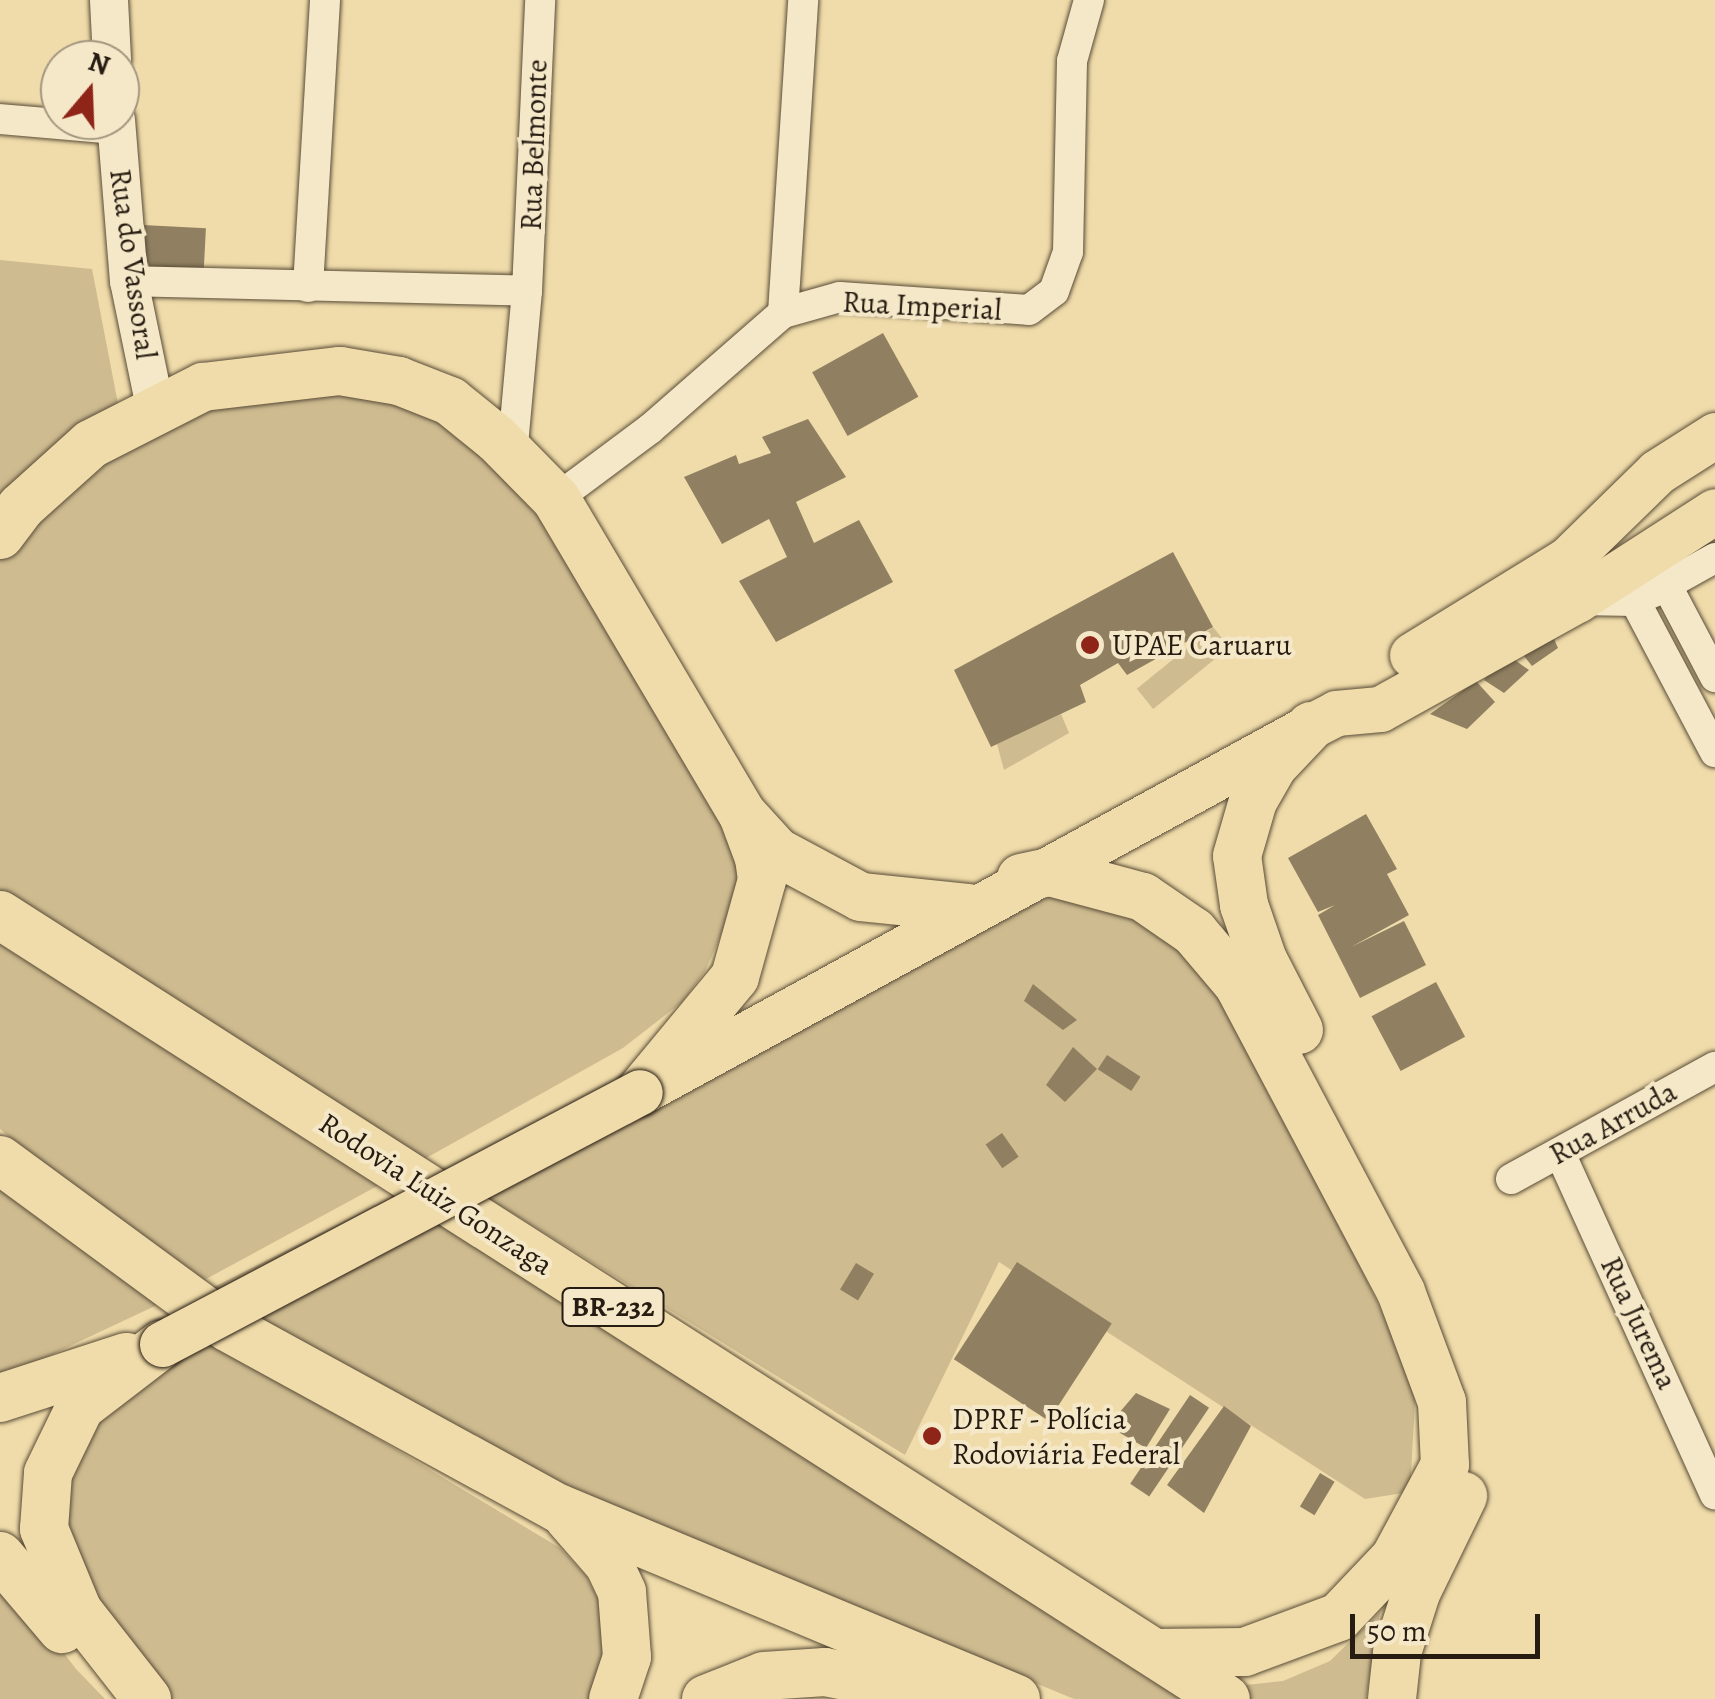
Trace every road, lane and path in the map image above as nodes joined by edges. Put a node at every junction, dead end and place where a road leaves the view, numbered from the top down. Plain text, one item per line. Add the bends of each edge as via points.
1 (109, 0) edge
2 (326, 0) edge
3 (540, 0) edge
4 (802, 0) edge
5 (1089, 0) edge
6 (111, 40) edge
7 (0, 119) edge
8 (40, 121) edge
9 (117, 140) edge
10 (130, 280) junction
11 (308, 286) junction
12 (527, 290) junction
13 (783, 313) junction
14 (155, 406) junction
15 (1715, 435) edge
16 (512, 455) junction
17 (1657, 472) junction
18 (556, 500) junction
19 (1708, 531) edge
20 (0, 535) edge
21 (1630, 584) junction
22 (1667, 586) junction
23 (1715, 678) edge
24 (1324, 719) junction
25 (1715, 752) edge
26 (742, 815) junction
27 (1021, 878) junction
28 (969, 908) junction
29 (0, 915) edge
30 (1715, 1066) edge
31 (640, 1092) junction
32 (1560, 1153) junction
33 (0, 1160) edge
34 (1511, 1179) dead end
35 (162, 1344) junction
36 (0, 1398) edge
37 (0, 1424) edge
38 (1708, 1452) edge
39 (1715, 1495) edge
40 (558, 1508) junction
41 (0, 1556) edge
42 (1154, 1654) junction
43 (119, 1699) edge
44 (146, 1699) edge
45 (613, 1699) edge
46 (706, 1699) edge
47 (956, 1699) edge
48 (1016, 1699) edge
49 (1226, 1699) edge
50 (1392, 1699) edge

1 - 6 street
2 - 11 street
3 - 12 street, Rua Belmonte
4 - 13 street
5 - 13 street, Rua Imperial via 1072,61 1068,252 1054,291 1028,310 840,297
7 - 8 street
9 - 10 street, Rua do Vassoral
10 - 11 street
10 - 14 street, Rua do Vassoral
11 - 12 street
12 - 16 street, Rua Belmonte
13 - 18 street, Rua Imperial via 664,418
14 - 16 highway via 204,386 340,371 400,381 450,401
14 - 20 highway via 92,444
15 - 17 main road
16 - 18 highway
17 - 19 main road via 1662,509
17 - 24 main road via 1568,559 1514,598 1362,682
18 - 26 highway
19 - 21 main road
19 - 22 street
21 - 22 street
21 - 24 main road via 1577,600 1380,709
21 - 25 street
22 - 23 street
24 - 27 main road
24 - 50 highway via 1273,766 1243,825 1238,856 1244,905 1263,960 1463,1357 1471,1395 1466,1489 1416,1593 1397,1653
26 - 28 highway via 777,852 842,890 898,905
26 - 31 highway via 762,880 734,978
27 - 28 main road
27 - 42 highway via 1050,872 1143,897 1194,932 1238,984 1401,1292 1442,1402 1444,1465 1395,1558 1340,1617 1245,1652
28 - 31 main road
29 - 42 highway, Rodovia Luiz Gonzaga / BR-232
30 - 32 street, Rua Arruda
31 - 35 main road, bridge
32 - 34 street, Rua Arruda
32 - 38 street, Rua Jurema
33 - 40 highway via 227,1327
35 - 36 highway
35 - 37 main road
35 - 44 highway via 80,1407 48,1473 44,1528 78,1611
38 - 39 street, Rua Jurema
40 - 45 highway via 609,1564 622,1592 626,1657
40 - 48 highway
41 - 43 highway
42 - 49 highway, Rodovia Luiz Gonzaga / BR-232
46 - 47 highway via 764,1676 825,1672

